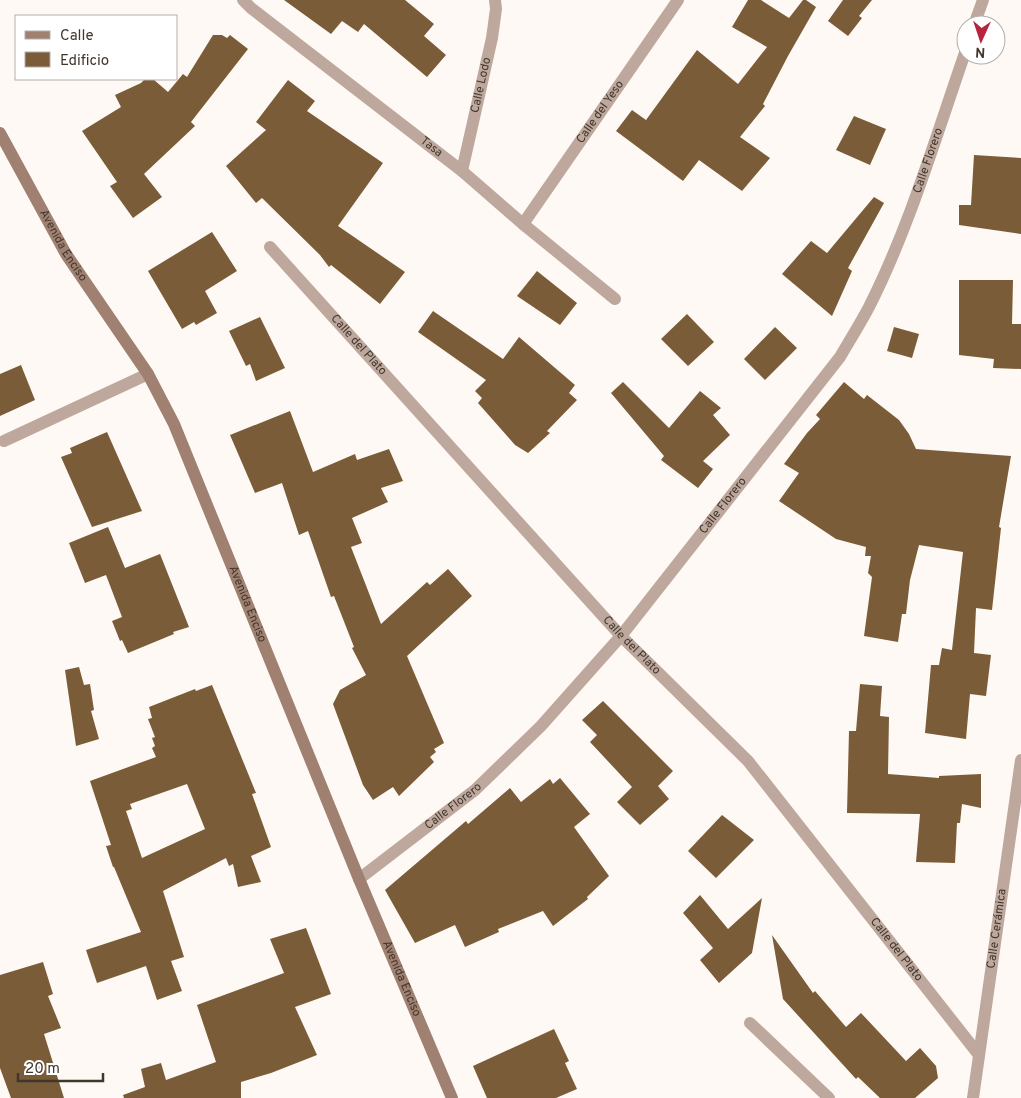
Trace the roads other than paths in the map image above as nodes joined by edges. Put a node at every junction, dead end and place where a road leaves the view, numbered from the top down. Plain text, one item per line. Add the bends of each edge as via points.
1 (243, 0) edge
2 (495, 0) edge
3 (678, 0) edge
4 (983, 0) edge
5 (978, 15) edge
6 (961, 65) edge
7 (0, 132) edge
8 (462, 171) junction
9 (523, 224) junction
10 (270, 247) dead end
11 (615, 299) dead end
12 (148, 374) junction
13 (4, 441) dead end
14 (621, 636) junction
15 (1021, 760) edge
16 (359, 879) junction
17 (750, 1022) dead end
18 (979, 1056) junction
19 (452, 1098) edge
20 (829, 1098) edge
21 (973, 1098) edge

1 - 8 street, Tasa
2 - 8 street, Calle Lodo via 492,38
3 - 9 street, Calle del Yeso
4 - 5 street
6 - 14 street, Calle Florero via 898,242 869,307 840,357
7 - 12 main road, Avenida Enciso via 66,254
8 - 9 street, Tasa
9 - 11 street, Tasa
10 - 14 street, Calle del Plato
12 - 13 street
12 - 16 main road, Avenida Enciso via 182,442
14 - 16 street, Calle Florero via 541,726 474,790
14 - 18 street, Calle del Plato via 748,761
15 - 18 street, Calle Cerámica
16 - 19 main road, Avenida Enciso
17 - 20 street
18 - 21 street, Calle Cerámica

